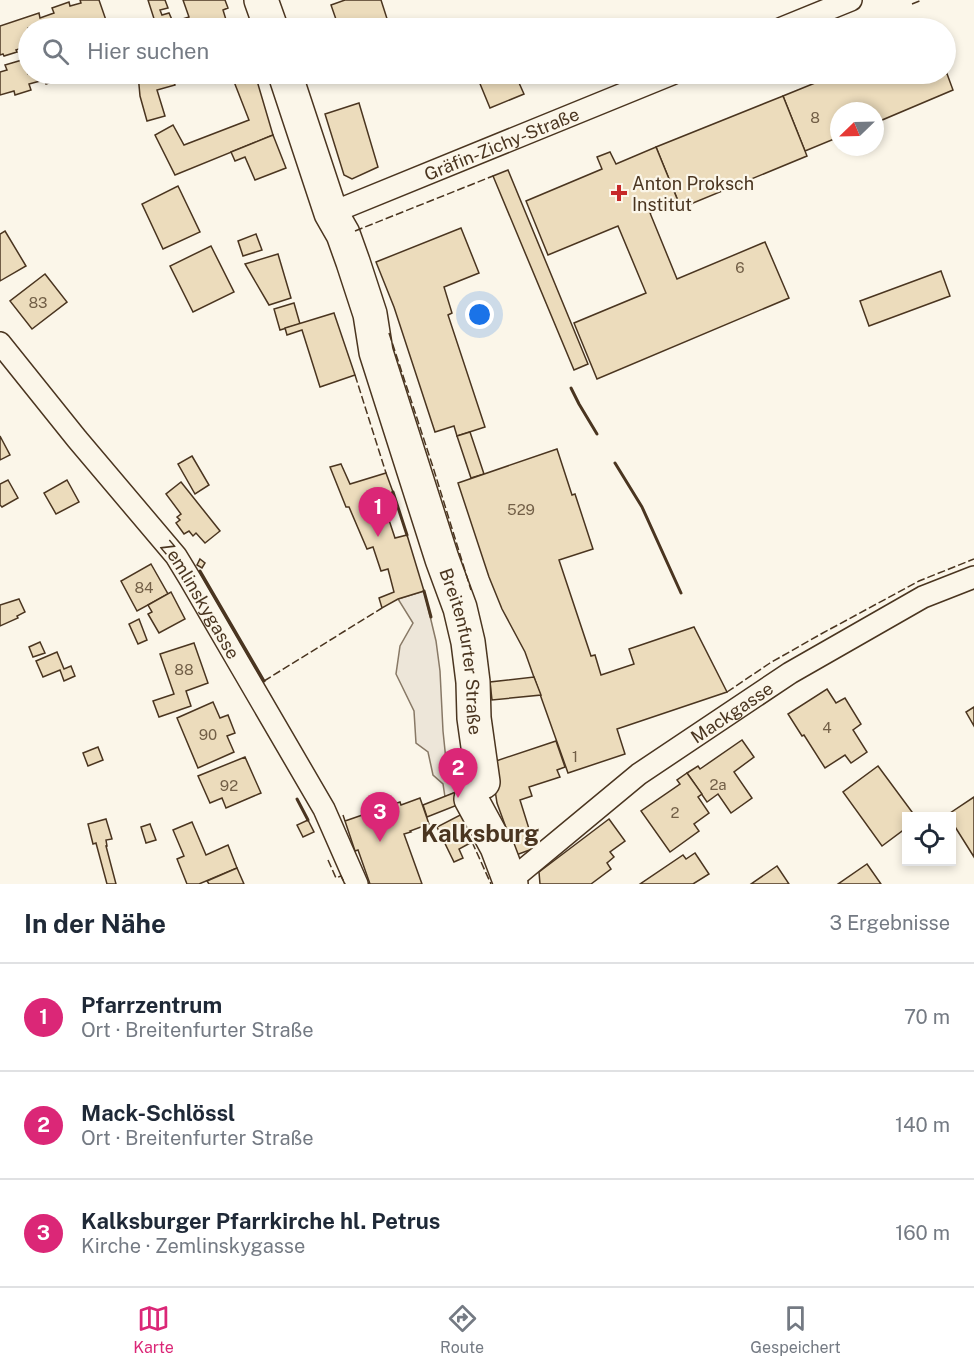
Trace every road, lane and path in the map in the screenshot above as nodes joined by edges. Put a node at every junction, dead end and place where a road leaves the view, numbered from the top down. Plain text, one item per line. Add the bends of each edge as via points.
1 (261, 0) edge
2 (851, 0) edge
3 (267, 18) edge
4 (807, 18) edge
5 (288, 84) edge
6 (647, 84) edge
7 (331, 213) junction
8 (0, 343) edge
9 (974, 577) edge
10 (511, 882) edge
11 (357, 884) edge

1 - 3 main road
2 - 4 street
5 - 7 main road, Breitenfurter Straße
6 - 7 street, Gräfin-Zichy-Straße
7 - 10 main road, Breitenfurter Straße via 343,234 370,314 376,352 442,559 460,758 477,791
8 - 11 street, Zemlinskygasse via 176,556 303,772
9 - 10 street, Mackgasse via 922,597 790,673 639,774

